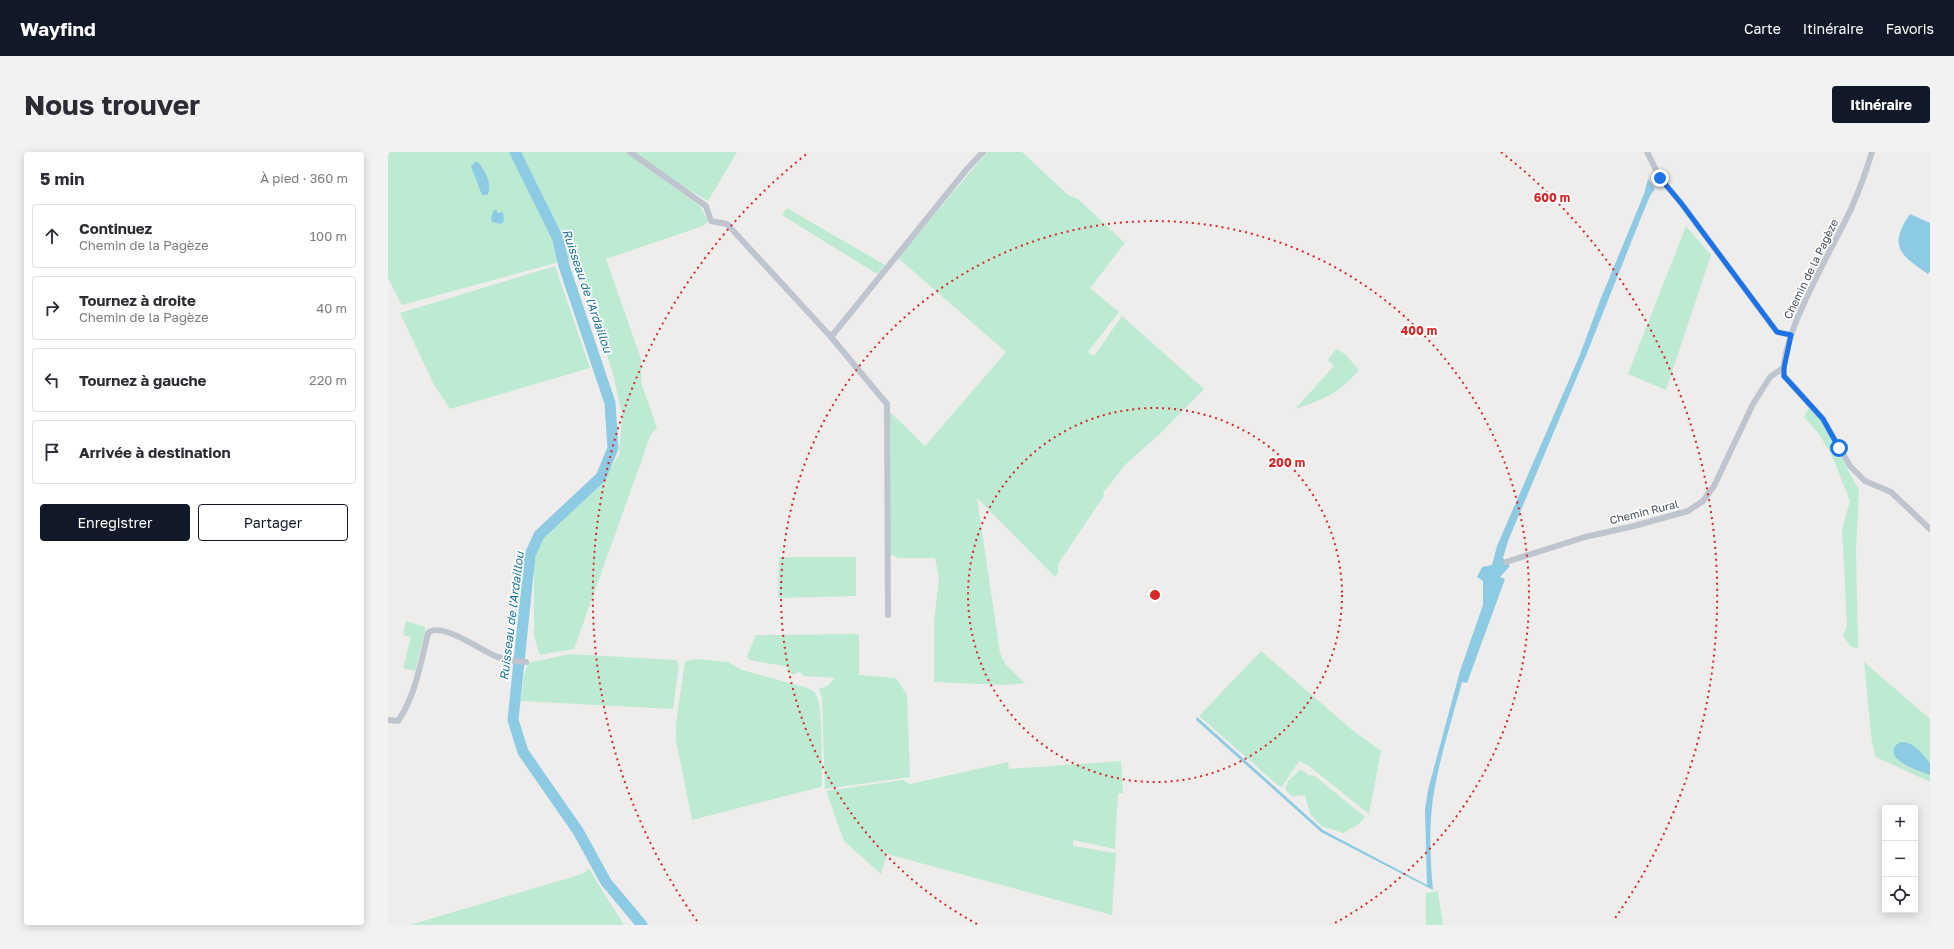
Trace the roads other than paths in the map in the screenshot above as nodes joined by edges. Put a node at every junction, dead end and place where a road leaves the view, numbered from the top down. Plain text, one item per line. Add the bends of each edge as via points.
1 (630, 152) edge
2 (983, 152) edge
3 (1647, 152) edge
4 (1872, 152) edge
5 (1791, 335) junction
6 (831, 337) junction
7 (1784, 368) junction
8 (1930, 528) edge
9 (1506, 562) dead end
10 (888, 615) dead end
11 (526, 662) dead end
12 (388, 720) edge

1 - 6 street via 706,206 711,221 728,224
2 - 6 street via 967,168
3 - 5 street via 1660,178 1777,332
4 - 5 street, Chemin de la Pagèze via 1851,210
5 - 7 street, Chemin de la Pagèze
6 - 10 street via 887,404
7 - 8 street via 1786,380 1823,419 1850,466 1865,481 1891,492
7 - 9 street, Chemin Rural via 1770,377 1753,404 1714,486 1703,501 1688,511 1585,536
11 - 12 street via 494,656 440,630 431,630 428,633 415,684 402,715 398,721

